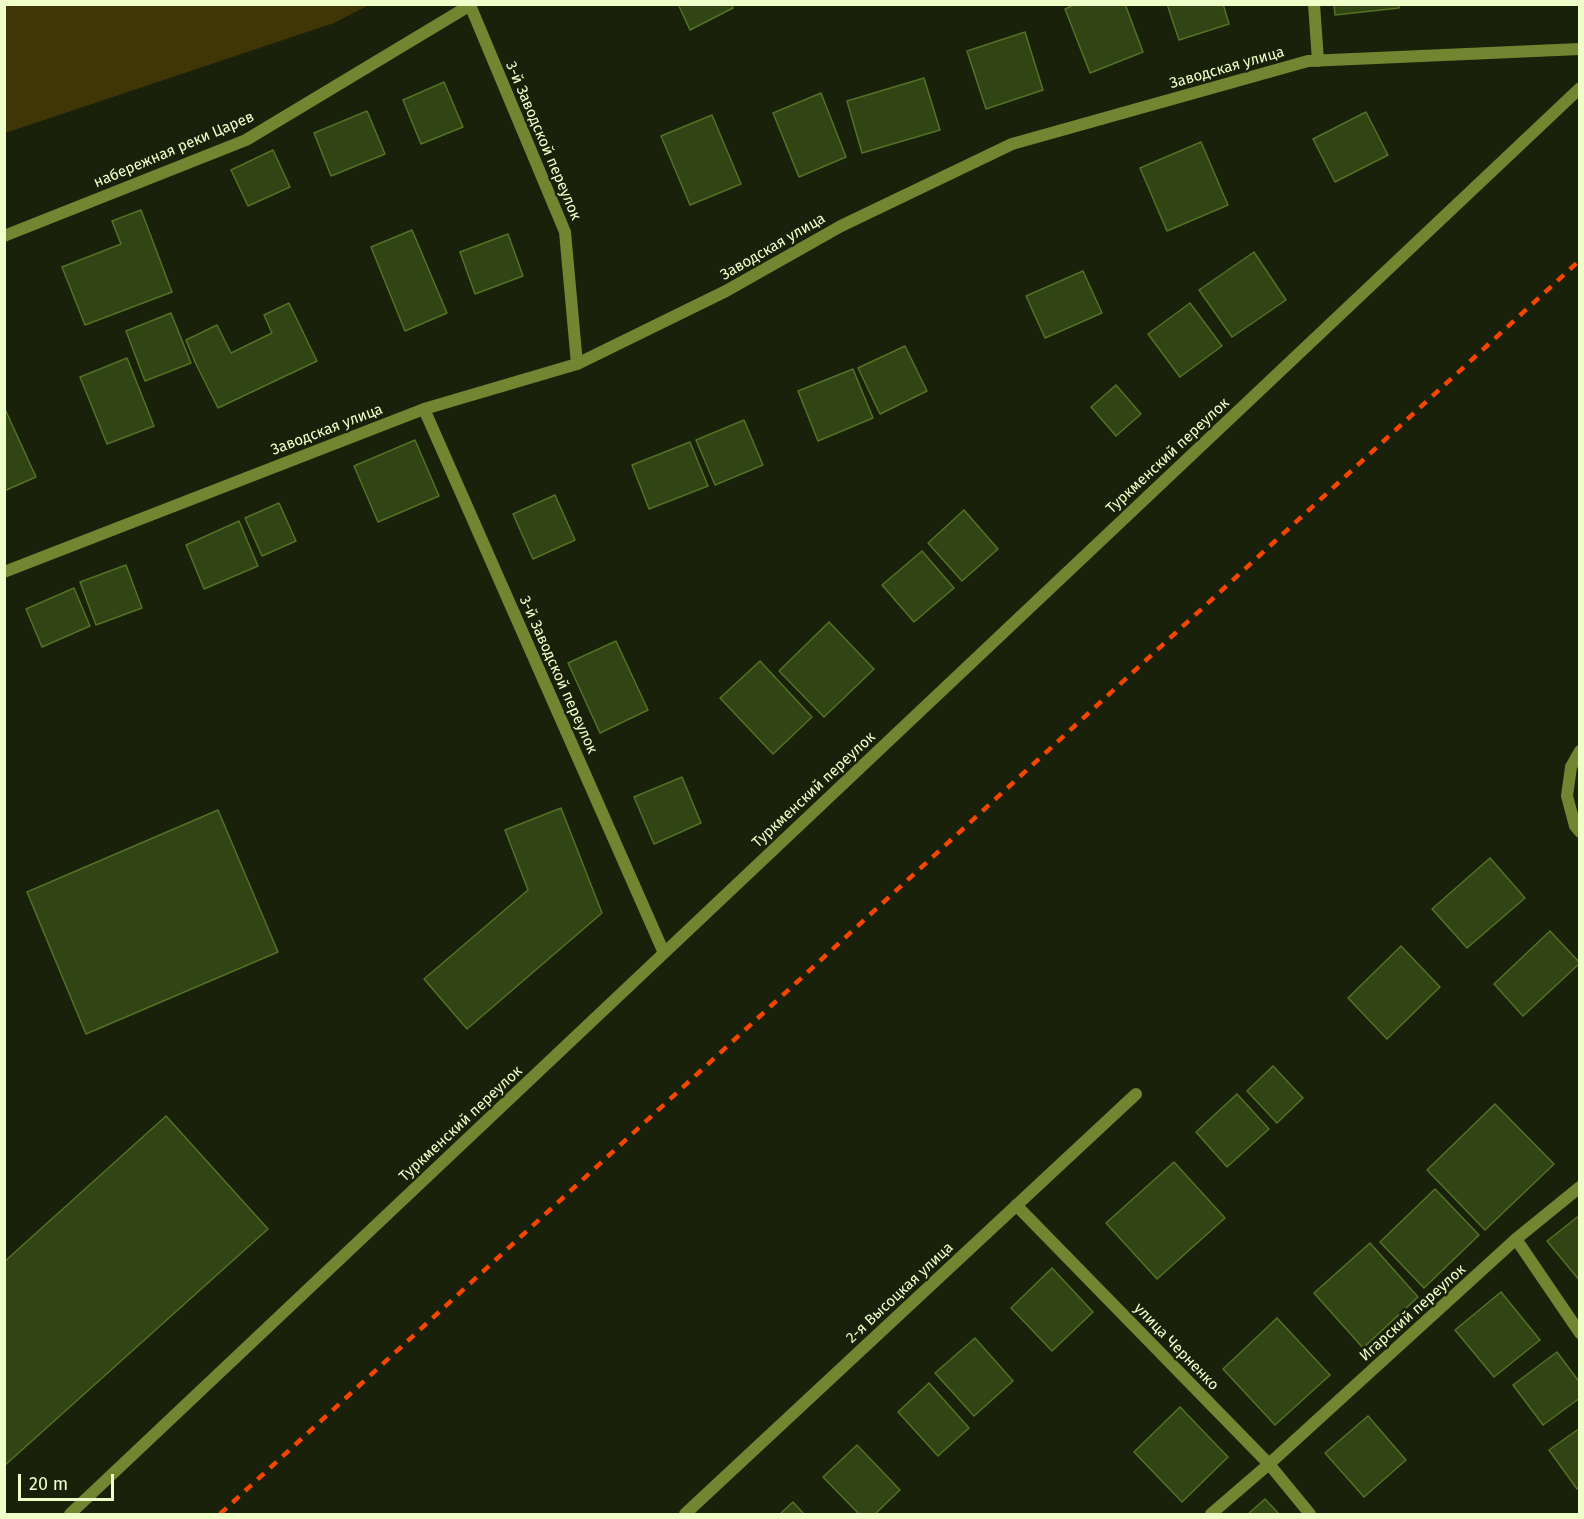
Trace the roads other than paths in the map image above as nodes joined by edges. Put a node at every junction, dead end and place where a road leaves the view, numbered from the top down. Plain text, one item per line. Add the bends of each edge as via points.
1 (1314, 4) edge
2 (471, 5) edge
3 (1580, 49) edge
4 (1318, 61) junction
5 (1580, 88) edge
6 (4, 236) edge
7 (577, 364) junction
8 (424, 409) junction
9 (4, 572) edge
10 (1580, 751) edge
11 (1580, 832) edge
12 (664, 953) junction
13 (1136, 1094) dead end
14 (1580, 1187) edge
15 (1016, 1205) junction
16 (1516, 1239) junction
17 (1580, 1333) edge
18 (1269, 1464) junction
19 (70, 1515) edge
20 (685, 1515) edge
21 (1211, 1515) edge
22 (1310, 1515) edge

1 - 4 street
2 - 6 street, набережная реки Царев via 246,140
2 - 7 street, 3-й Заводской переулок via 565,232
3 - 4 street, Заводская улица
4 - 7 street, Заводская улица via 1012,144 841,226 726,291
5 - 12 street, Туркменский переулок
7 - 8 street, Заводская улица
8 - 9 street, Заводская улица
8 - 12 street, 3-й Заводской переулок
10 - 11 street via 1571,767 1567,796
12 - 19 street, Туркменский переулок
13 - 15 street, 2-я Высоцкая улица
14 - 16 street, Игарский переулок
15 - 18 street, улица Черненко
15 - 20 street, 2-я Высоцкая улица
16 - 17 street
16 - 18 street, Игарский переулок
18 - 21 street, Игарский переулок
18 - 22 street, улица Черненко

